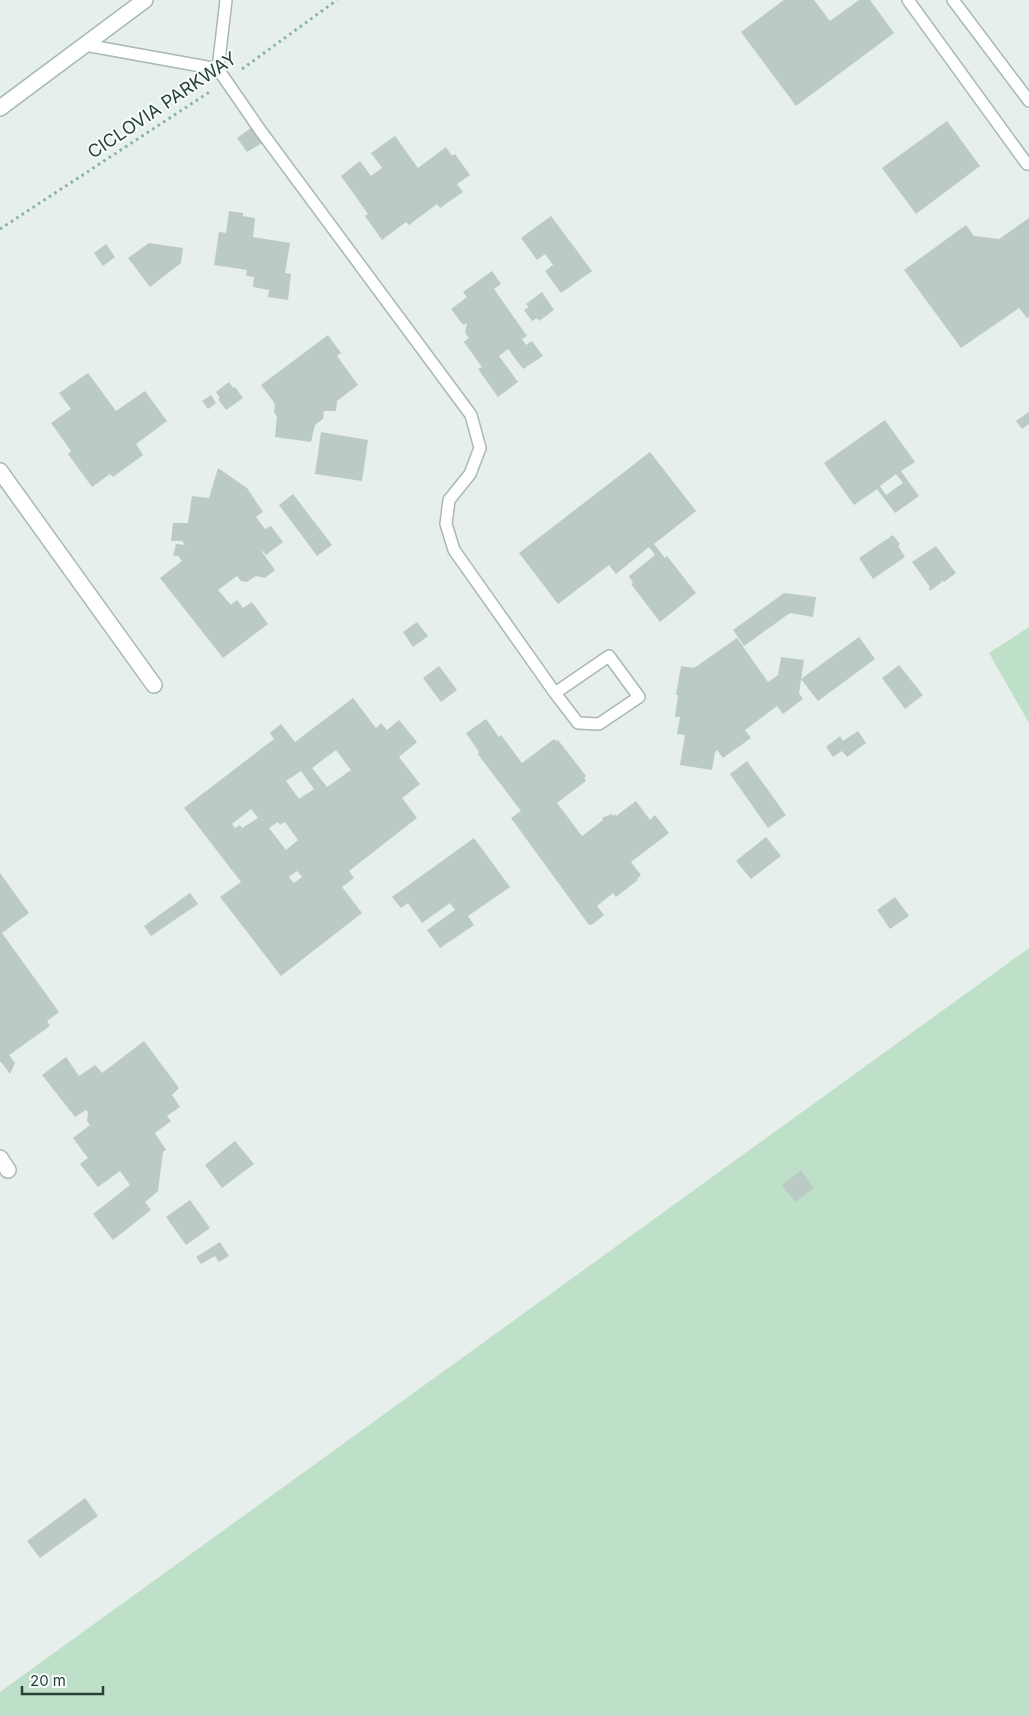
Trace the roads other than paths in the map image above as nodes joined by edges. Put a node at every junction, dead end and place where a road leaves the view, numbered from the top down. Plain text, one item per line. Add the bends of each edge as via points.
1 (145, 0) edge
2 (226, 0) edge
3 (908, 0) edge
4 (953, 0) edge
5 (85, 45) junction
6 (218, 69) junction
7 (1029, 101) edge
8 (0, 108) edge
9 (1027, 164) dead end
10 (0, 471) edge
11 (154, 685) dead end
12 (555, 693) junction

1 - 5 street
2 - 6 lane
3 - 9 lane
4 - 7 lane
5 - 6 lane
5 - 8 street
6 - 12 lane via 471,415 480,448 470,474 449,500 446,524 454,550
10 - 11 street
12 - 12 lane via 578,723 599,724 639,697 609,656

